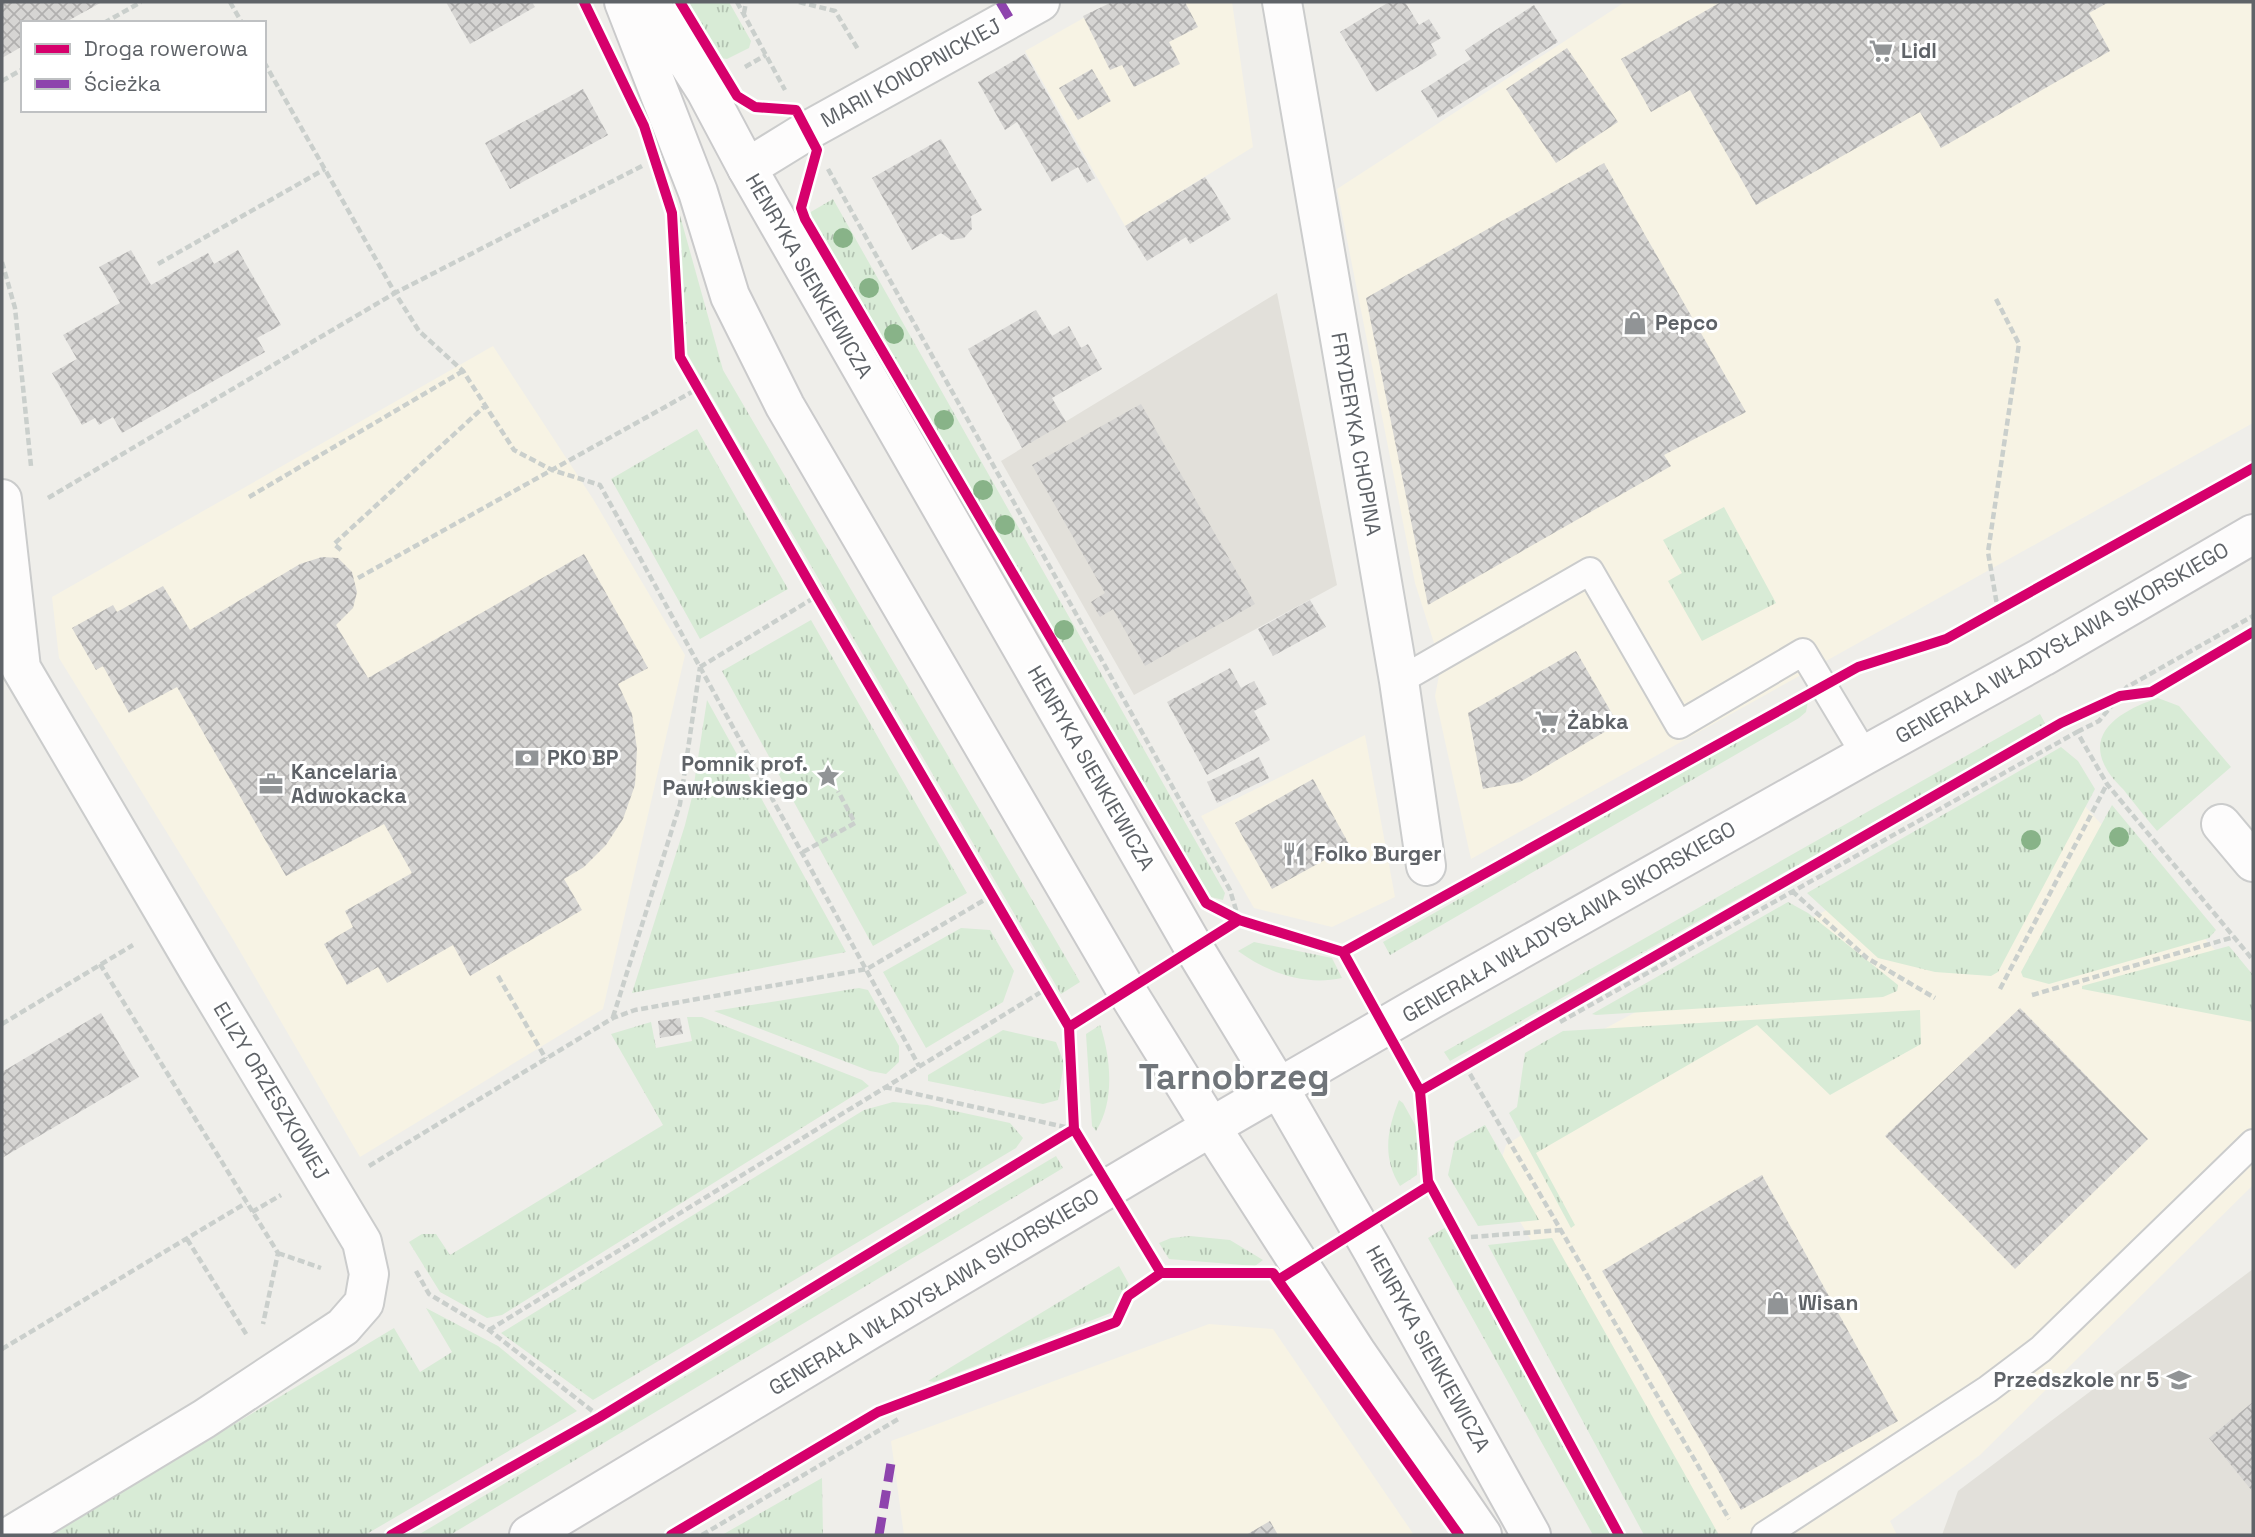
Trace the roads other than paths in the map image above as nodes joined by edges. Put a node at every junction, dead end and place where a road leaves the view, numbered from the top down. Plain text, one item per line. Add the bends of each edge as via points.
1 (624, 2) edge
2 (649, 2) edge
3 (1282, 2) edge
4 (1017, 7) edge
5 (747, 168) junction
6 (17, 489) edge
7 (2253, 534) edge
8 (1399, 681) junction
9 (1865, 755) junction
10 (2221, 824) dead end
11 (2253, 862) edge
12 (1426, 866) dead end
13 (1279, 1088) junction
14 (1211, 1127) junction
15 (2253, 1143) edge
16 (12, 1535) edge
17 (529, 1535) edge
18 (1482, 1535) edge
19 (1531, 1535) edge
20 (1765, 1535) edge

1 - 14 street via 698,192 730,296 785,406
2 - 5 street, HENRYKA SIENKIEWICZA via 706,91
3 - 8 street, FRYDERYKA CHOPINA
4 - 5 street, MARII KONOPNICKIEJ
5 - 13 street, HENRYKA SIENKIEWICZA via 1194,948
6 - 16 street, ELIZY ORZESZKOWEJ via 21,668 362,1242 369,1274 364,1303 343,1327 204,1419
7 - 9 street, GENERAŁA WŁADYSŁAWA SIKORSKIEGO
8 - 9 lane via 1590,571 1678,725 1803,652
8 - 12 street, FRYDERYKA CHOPINA
9 - 13 street, GENERAŁA WŁADYSŁAWA SIKORSKIEGO
10 - 11 street
13 - 14 street, GENERAŁA WŁADYSŁAWA SIKORSKIEGO
13 - 19 street, HENRYKA SIENKIEWICZA
14 - 17 street, GENERAŁA WŁADYSŁAWA SIKORSKIEGO
14 - 18 street via 1356,1352
15 - 20 lane via 2041,1349 1988,1389

